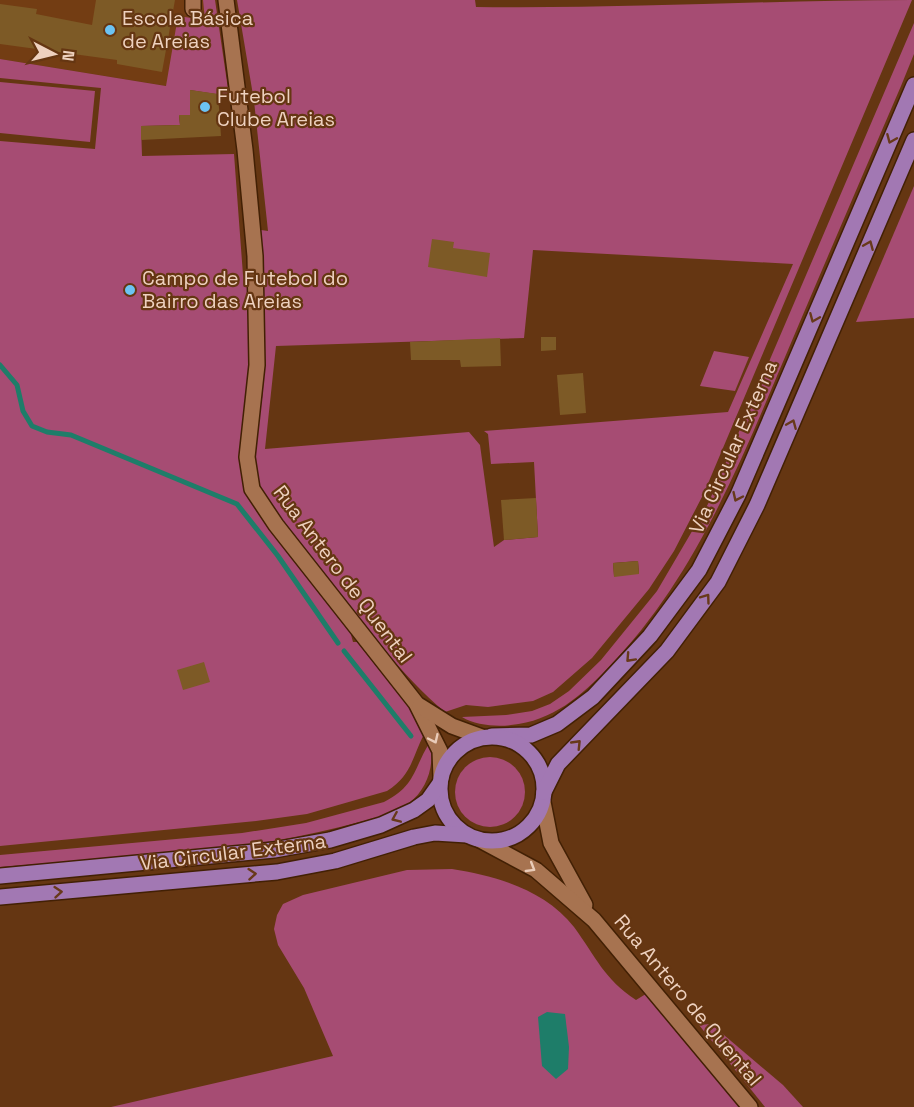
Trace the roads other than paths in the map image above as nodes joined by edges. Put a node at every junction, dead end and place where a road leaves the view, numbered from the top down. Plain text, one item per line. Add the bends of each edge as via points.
1 (226, 0) edge
2 (914, 85) edge
3 (914, 140) edge
4 (416, 703) junction
5 (487, 736) junction
6 (440, 781) junction
7 (544, 796) junction
8 (474, 838) junction
9 (0, 876) edge
10 (0, 897) edge
11 (594, 920) junction
12 (750, 1107) edge

1 - 4 street, Rua Antero de Quental via 255,256 257,365 247,457 252,489
2 -> 5 main road, Via Circular Externa via 738,495 699,570 650,636 593,697 557,724 531,735
7 -> 3 main road via 558,764 667,651 718,582 758,505
4 - 5 street, Rua Antero de Quental via 452,726
4 -> 6 street, Rua Antero de Quental via 440,751
5 - 6 main road via 467,742 455,751
5 - 7 main road via 508,739 530,753 543,774
6 - 8 main road via 446,813 455,826
6 -> 9 main road, Via Circular Externa via 428,800 414,810 381,825 330,840 274,850
7 - 8 main road via 537,816 526,829 504,839
7 - 11 street via 551,843
10 -> 8 main road, Via Circular Externa via 276,872 335,861 435,833
8 -> 11 street via 536,870
11 - 12 street, Rua Antero de Quental

